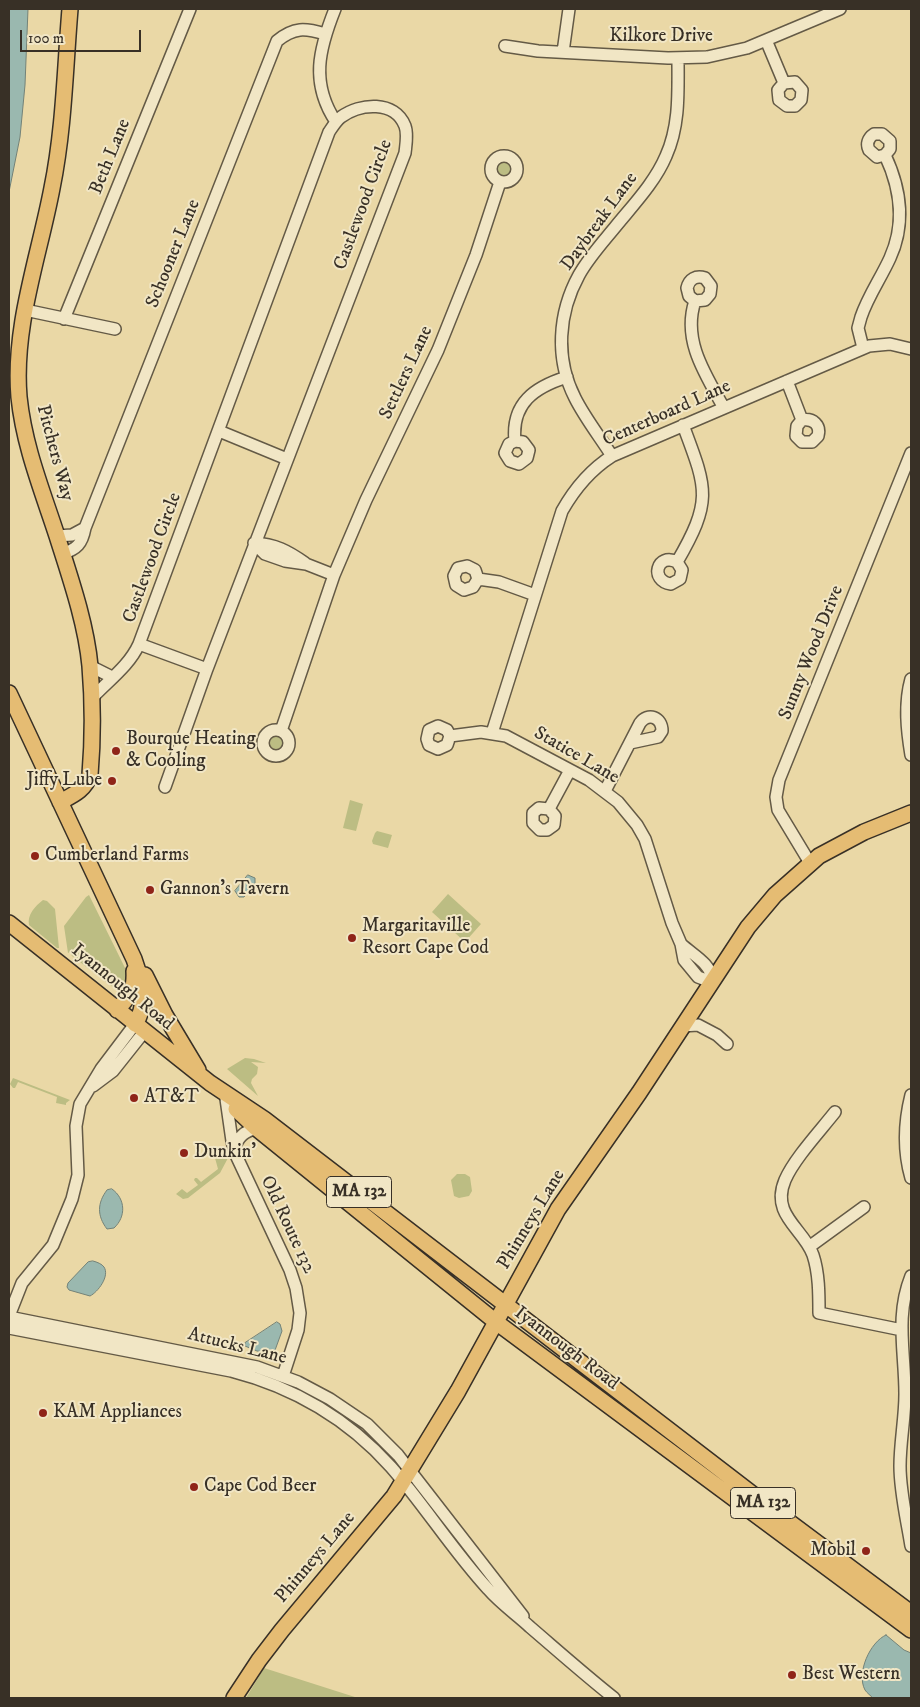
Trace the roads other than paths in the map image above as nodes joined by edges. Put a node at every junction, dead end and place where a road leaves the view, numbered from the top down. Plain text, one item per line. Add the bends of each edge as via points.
1 (70, 9) edge
2 (190, 9) edge
3 (335, 9) edge
4 (569, 9) edge
5 (840, 9) edge
6 (822, 12) edge
7 (325, 34) junction
8 (766, 40) junction
9 (504, 46) dead end
10 (563, 52) junction
11 (678, 58) junction
12 (784, 83) dead end
13 (336, 122) junction
14 (885, 155) dead end
15 (500, 182) dead end
16 (695, 301) dead end
17 (25, 310) junction
18 (64, 319) junction
19 (115, 329) dead end
20 (863, 348) junction
21 (911, 349) edge
22 (567, 377) junction
23 (786, 381) junction
24 (724, 408) junction
25 (802, 420) dead end
26 (683, 425) junction
27 (218, 430) junction
28 (515, 441) dead end
29 (911, 453) edge
30 (612, 456) junction
31 (286, 459) junction
32 (84, 528) junction
33 (57, 536) junction
34 (254, 543) junction
35 (62, 554) junction
36 (677, 562) dead end
37 (334, 575) junction
38 (478, 579) dead end
39 (535, 595) junction
40 (139, 644) junction
41 (90, 666) junction
42 (206, 669) junction
43 (112, 677) junction
44 (911, 679) edge
45 (9, 692) edge
46 (92, 698) junction
47 (281, 731) dead end
48 (492, 733) junction
49 (450, 736) dead end
50 (630, 743) dead end
51 (911, 755) edge
52 (570, 770) junction
53 (165, 787) dead end
54 (605, 791) junction
55 (60, 802) junction
56 (549, 808) dead end
57 (911, 814) edge
58 (810, 863) junction
59 (9, 924) edge
60 (134, 959) junction
61 (713, 980) junction
62 (160, 1005) junction
63 (117, 1010) junction
64 (682, 1026) junction
65 (140, 1028) junction
66 (727, 1044) dead end
67 (206, 1081) junction
68 (911, 1095) edge
69 (226, 1099) junction
70 (835, 1112) dead end
71 (256, 1128) junction
72 (234, 1148) junction
73 (911, 1178) edge
74 (864, 1207) dead end
75 (809, 1247) junction
76 (911, 1276) edge
77 (506, 1304) junction
78 (9, 1316) edge
79 (496, 1322) junction
80 (9, 1328) edge
81 (902, 1330) junction
82 (907, 1359) edge
83 (283, 1376) junction
84 (407, 1475) junction
85 (911, 1546) edge
86 (911, 1612) edge
87 (911, 1630) edge
88 (234, 1698) edge
89 (614, 1698) edge

1 - 17 main road, Pitchers Way via 56,164
2 - 18 street, Beth Lane
3 - 7 street
4 - 10 street
5 - 6 street, Kilkore Drive
6 - 8 street, Kilkore Drive
7 - 13 street via 319,61 320,84 327,109
7 - 32 street, Schooner Lane via 299,29 277,41
8 - 11 street, Kilkore Drive via 726,54
8 - 12 street
9 - 10 street, Kilkore Drive
10 - 11 street, Kilkore Drive
11 - 22 street, Daybreak Lane via 677,112 667,155 650,183 586,265 568,300 561,339
13 - 27 street, Castlewood Circle via 329,132
13 - 31 street, Castlewood Circle via 355,110 385,107 402,121 406,142 401,164
14 - 20 street via 898,188 900,225 890,258 861,317 858,328
15 - 37 street, Settlers Lane via 476,255 438,350
16 - 24 street via 691,321 694,349
17 - 18 street
17 - 33 main road, Pitchers Way via 18,356 22,421 31,461
18 - 19 street
20 - 21 street, Centerboard Lane via 880,343
20 - 23 street, Centerboard Lane
22 - 28 street via 544,385 526,400 516,420
22 - 30 street, Daybreak Lane via 580,408
23 - 24 street, Centerboard Lane
23 - 25 street
24 - 26 street, Centerboard Lane
26 - 30 street, Centerboard Lane
26 - 36 street via 701,475 704,495 697,524
27 - 31 street
27 - 40 street, Castlewood Circle
29 - 58 street, Sunny Wood Drive via 778,780 778,810
30 - 39 street, Centerboard Lane via 592,470 562,511
31 - 34 street, Castlewood Circle
32 - 33 street via 72,535
32 - 35 street, Schooner Lane via 77,547
33 - 35 main road, Pitchers Way
34 - 37 street via 288,551 306,564
34 - 42 street, Castlewood Circle
35 - 41 main road, Pitchers Way
37 - 47 street, Settlers Lane
38 - 39 street via 499,582
39 - 48 street, Centerboard Lane
40 - 42 street, Castlewood Circle
40 - 43 street, Castlewood Circle via 131,660
41 - 43 street
41 - 46 main road, Pitchers Way
42 - 53 street, Castlewood Circle
43 - 46 street, Castlewood Circle
44 - 51 street via 907,719
45 - 55 main road
46 - 55 main road, Pitchers Way via 90,775 80,791
48 - 49 street, Statice Lane
48 - 52 street, Statice Lane via 506,736
50 - 54 street
52 - 54 street, Statice Lane
52 - 56 street
54 - 61 street, Statice Lane via 628,812 645,839 684,960 695,974
55 - 60 main road
57 - 58 main road, Phinneys Lane via 852,838
58 - 61 main road, Phinneys Lane via 767,903
59 - 63 main road, Iyannough Road / MA 132
60 - 62 main road
60 - 63 main road via 134,987
60 - 65 main road via 144,992
61 - 64 main road, Phinneys Lane
62 - 65 main road via 156,1015
62 - 67 main road
63 - 65 main road, Iyannough Road / MA 132
64 - 66 street via 698,1025
64 - 77 main road, Phinneys Lane via 558,1209
65 - 67 main road, Iyannough Road / MA 132
65 - 78 street via 112,1071 91,1087 84,1098 77,1115 78,1175 72,1199 56,1239 22,1283
67 - 69 main road, Iyannough Road / MA 132
67 - 77 main road, Iyannough Road / MA 132 via 264,1119
68 - 73 street via 904,1141
69 - 71 main road, Iyannough Road / MA 132
69 - 72 street, Old Route 132
70 - 75 street via 790,1170 782,1190 785,1214
71 - 72 street via 246,1131
71 - 79 main road, Iyannough Road / MA 132
72 - 83 street, Old Route 132 via 290,1270 298,1297 298,1330
74 - 75 street
75 - 81 street via 816,1264 819,1313
76 - 81 street via 903,1299
77 - 79 main road, Phinneys Lane
77 - 86 main road, Iyannough Road / MA 132
78 - 83 street, Attucks Lane via 243,1363
79 - 84 main road, Phinneys Lane
79 - 87 main road, Iyannough Road / MA 132
80 - 84 street, Attucks Lane via 231,1371 262,1380 310,1401 350,1428
81 - 82 street
82 - 85 street via 900,1476
83 - 84 street, Attucks Lane via 358,1416 384,1440
84 - 88 main road, Phinneys Lane via 385,1507 282,1630
84 - 89 street, Attucks Lane via 530,1626

